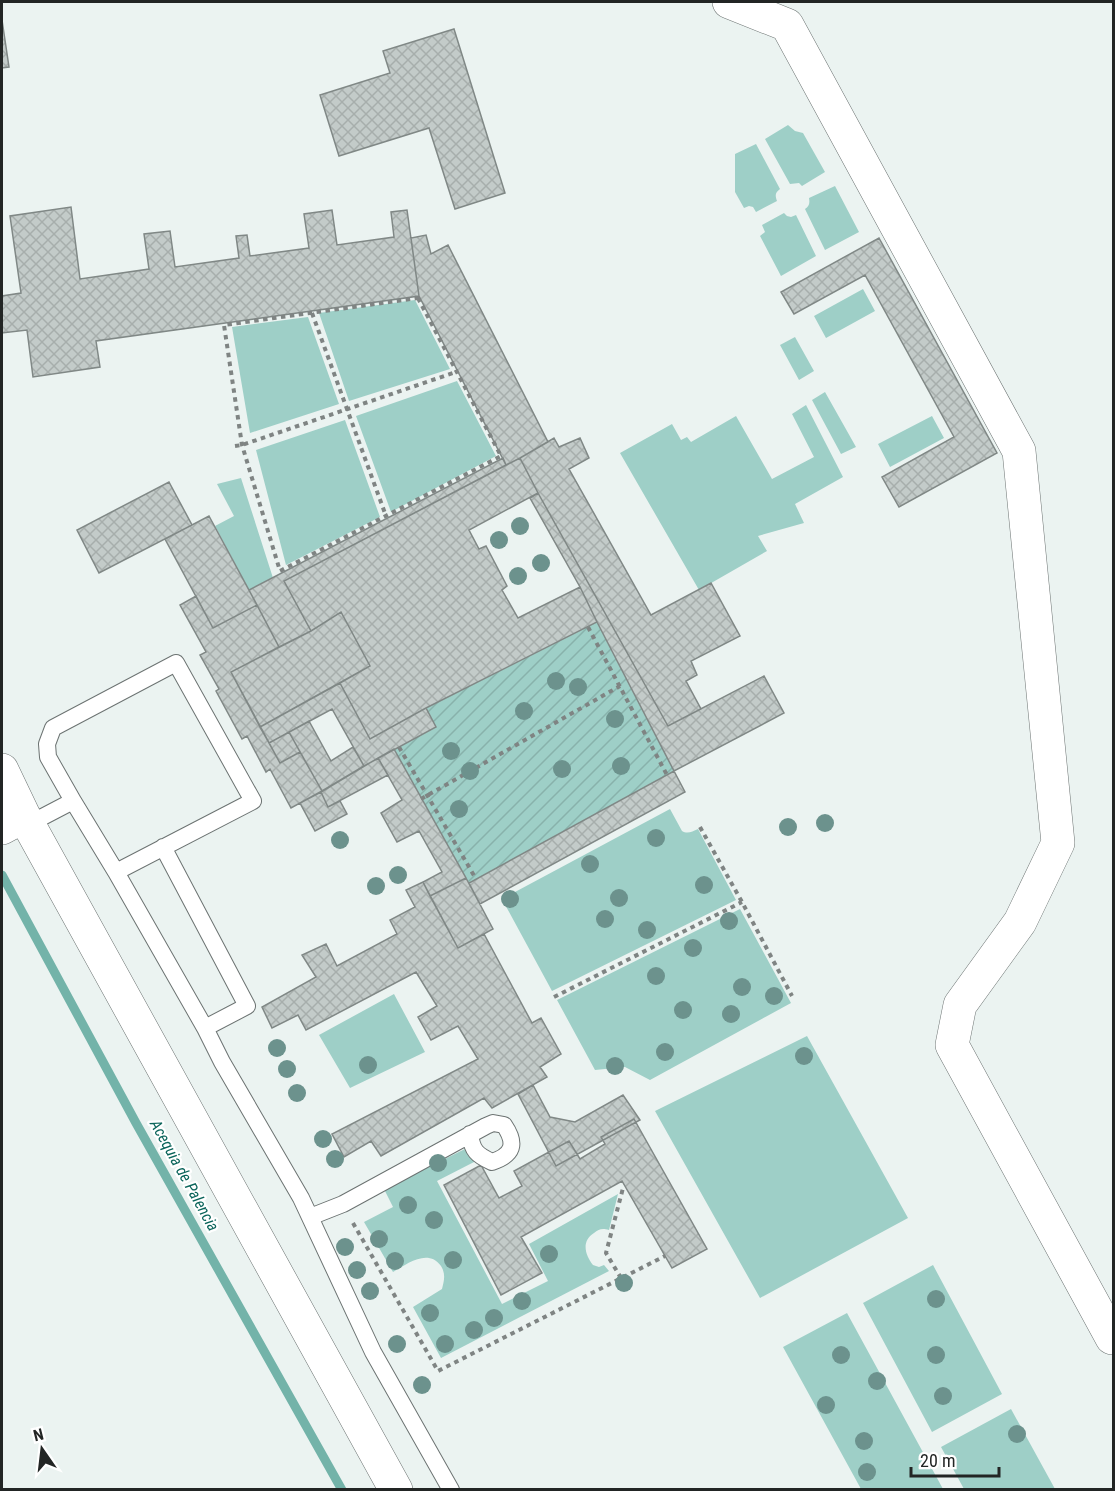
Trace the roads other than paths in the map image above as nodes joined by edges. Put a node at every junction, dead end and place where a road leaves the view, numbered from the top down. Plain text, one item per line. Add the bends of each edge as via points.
1 (729, 2) edge
2 (2, 770) edge
3 (73, 801) junction
4 (18, 823) edge
5 (163, 847) junction
6 (116, 872) junction
7 (205, 1028) junction
8 (470, 1134) dead end
9 (309, 1217) junction
10 (1112, 1338) dead end
11 (396, 1490) edge
12 (451, 1490) edge

1 - 10 street via 787,25 1019,451 1058,843 1020,922 960,1005 952,1045
2 - 4 street
3 - 4 lane
3 - 5 lane via 48,757 47,744 53,728 176,663 253,801
3 - 6 lane
4 - 11 street
5 - 6 lane
5 - 7 lane via 247,1006
6 - 7 lane
7 - 9 lane
8 - 9 lane via 343,1204
9 - 12 lane via 374,1352

